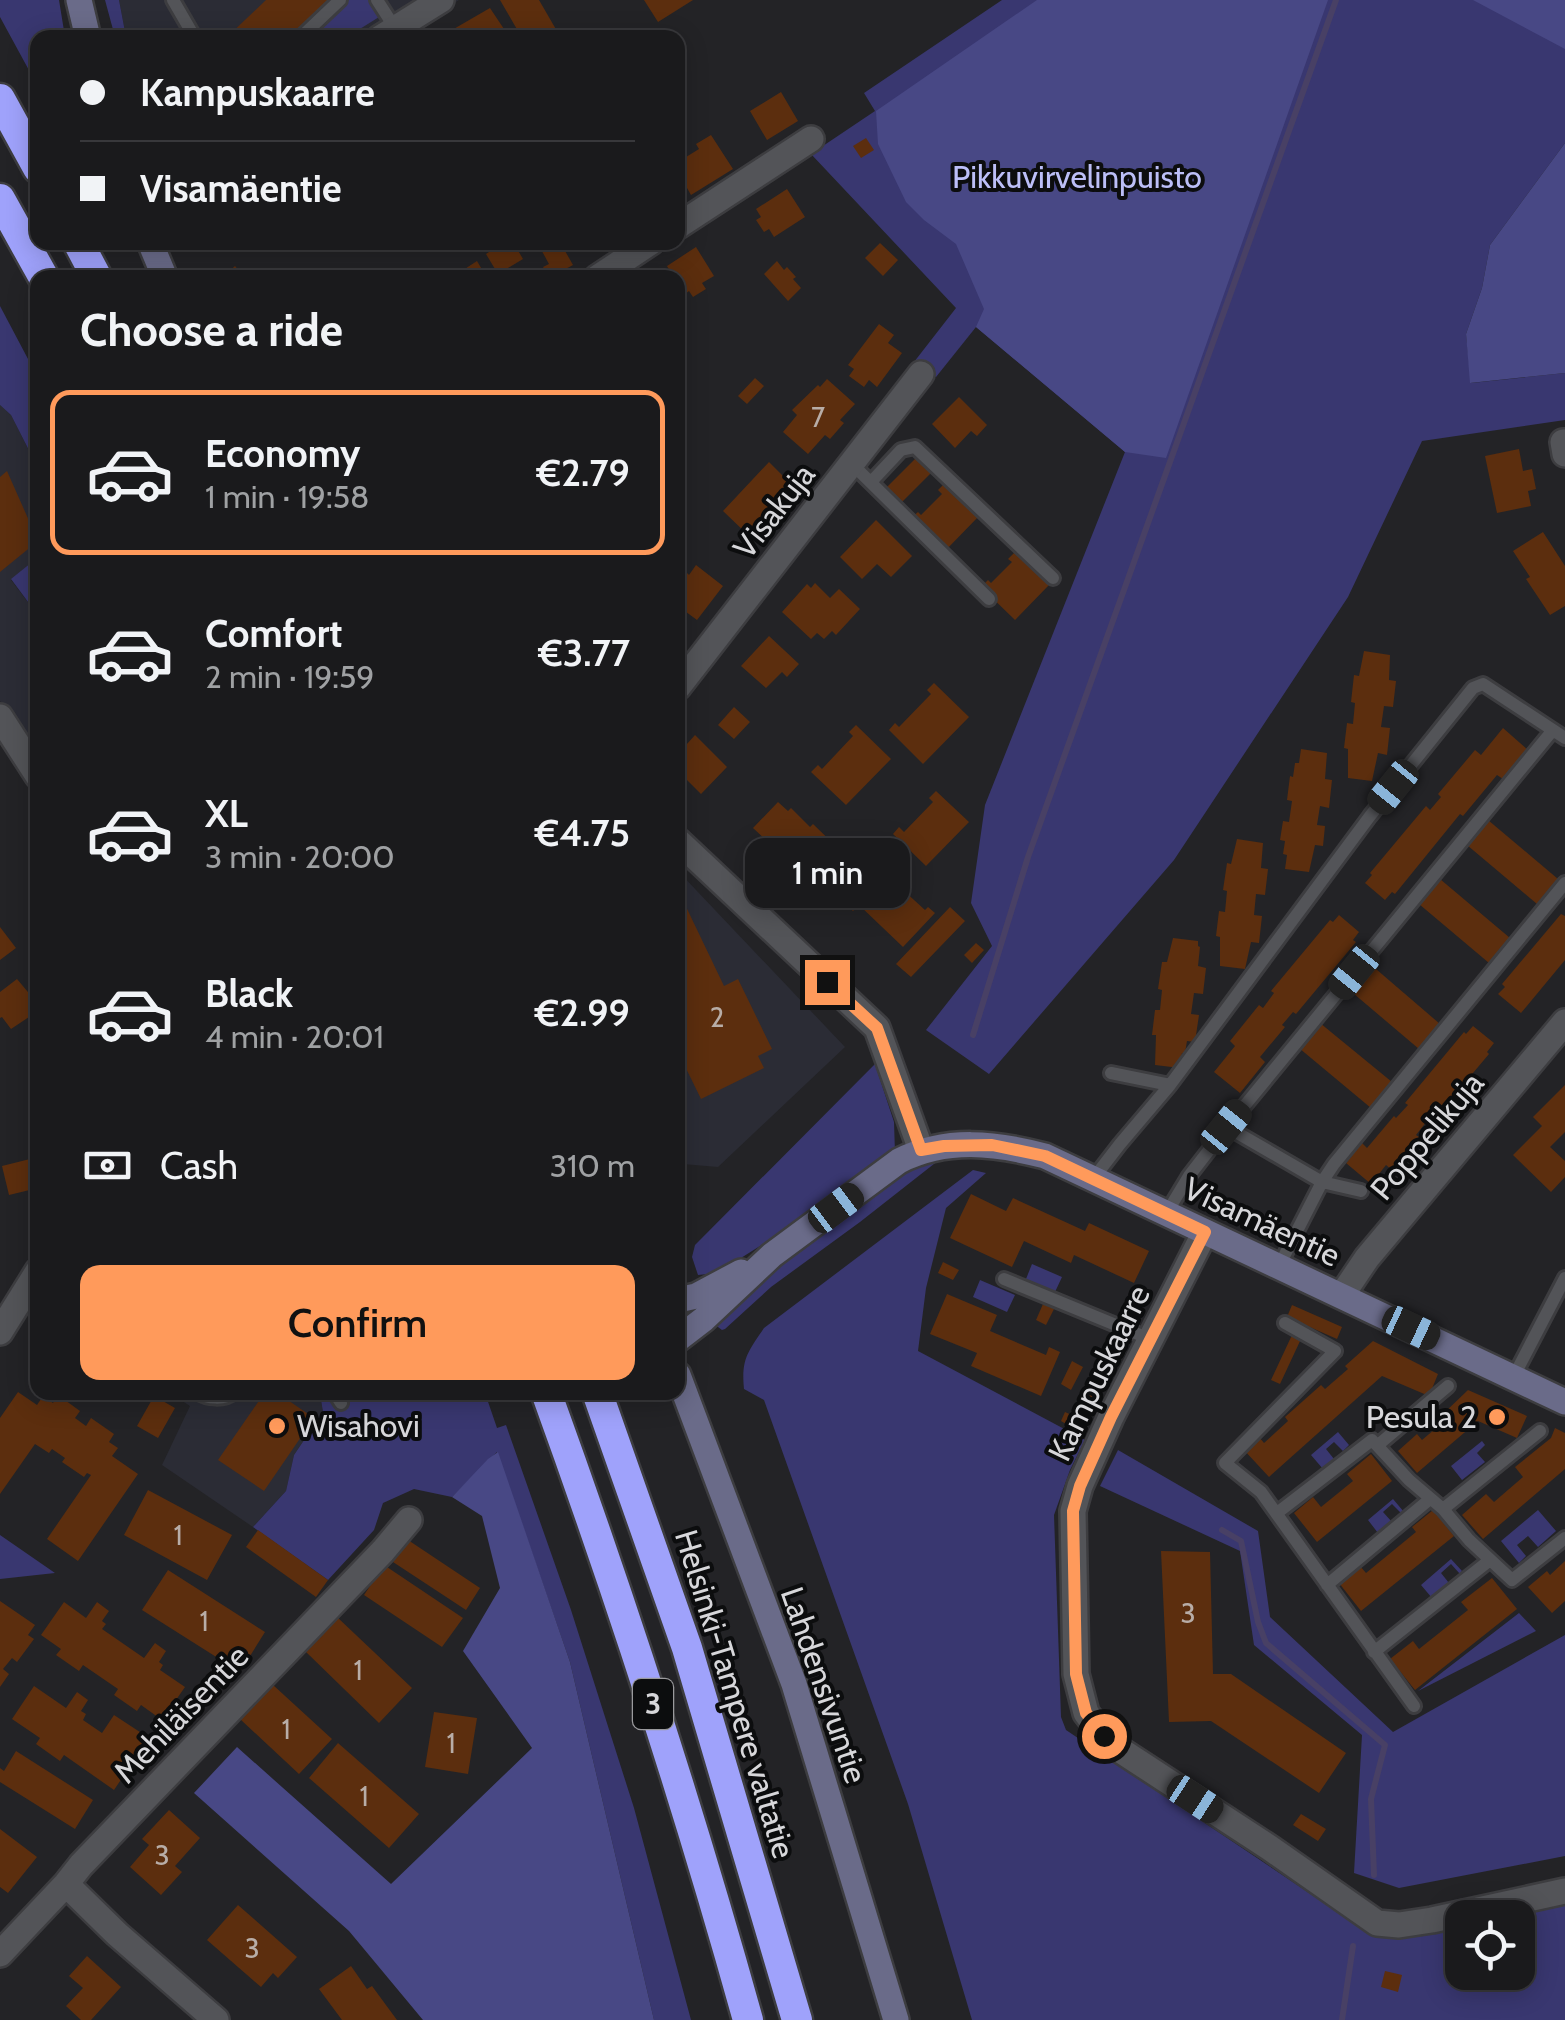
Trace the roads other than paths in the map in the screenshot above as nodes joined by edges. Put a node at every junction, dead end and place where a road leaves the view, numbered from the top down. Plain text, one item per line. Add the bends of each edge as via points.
1 (80, 0) edge
2 (173, 0) edge
3 (340, 0) edge
4 (377, 0) edge
5 (441, 0) edge
6 (86, 30) edge
7 (191, 30) edge
8 (308, 30) edge
9 (386, 30) edge
10 (392, 30) edge
11 (0, 99) edge
12 (812, 140) dead end
13 (30, 153) edge
14 (0, 198) edge
15 (685, 222) edge
16 (639, 250) edge
17 (40, 270) edge
18 (609, 270) edge
19 (921, 374) dead end
20 (852, 464) junction
21 (870, 482) junction
22 (1053, 578) dead end
23 (989, 599) dead end
24 (685, 678) edge
25 (0, 717) edge
26 (1559, 734) edge
27 (30, 764) edge
28 (685, 848) edge
29 (1565, 883) edge
30 (1565, 1022) edge
31 (1111, 1073) dead end
32 (1170, 1085) junction
33 (1226, 1127) junction
34 (921, 1150) junction
35 (1093, 1180) junction
36 (1322, 1182) junction
37 (1361, 1191) dead end
38 (1166, 1214) junction
39 (1205, 1232) junction
40 (772, 1255) junction
41 (1279, 1266) junction
42 (1565, 1278) edge
43 (1004, 1280) dead end
44 (30, 1287) edge
45 (1342, 1295) junction
46 (685, 1298) edge
47 (1285, 1323) dead end
48 (0, 1332) edge
49 (685, 1333) edge
50 (1150, 1340) junction
51 (1514, 1376) junction
52 (1448, 1386) dead end
53 (685, 1394) edge
54 (549, 1400) edge
55 (601, 1400) edge
56 (1565, 1402) edge
57 (1540, 1431) dead end
58 (1378, 1445) junction
59 (1430, 1499) junction
60 (1444, 1509) junction
61 (1276, 1513) junction
62 (409, 1520) dead end
63 (1565, 1538) edge
64 (1490, 1560) junction
65 (1326, 1585) junction
66 (1374, 1652) junction
67 (1414, 1706) dead end
68 (66, 1884) junction
69 (1565, 1891) edge
70 (0, 1954) edge
71 (216, 2020) edge
72 (748, 2020) edge
73 (797, 2020) edge
74 (896, 2020) edge

1 - 6 street
2 - 7 lane
3 - 8 lane
4 - 9 lane
5 - 10 street
11 - 13 highway
12 - 15 street
14 - 17 highway
16 - 18 street
19 - 20 street, Visakuja
20 - 21 lane
20 - 24 street, Visakuja
21 - 22 lane via 901,450 915,447
21 - 23 lane
25 - 27 street
26 - 32 lane via 1483,684 1473,688
26 - 33 lane
28 - 34 street via 877,1028
29 - 36 lane
30 - 45 street, Poppelikuja
31 - 32 lane
32 - 35 lane
33 - 36 lane
33 - 38 lane
34 - 35 street, Visamäentie via 1014,1148
34 - 40 street, Visamäentie
35 - 38 street, Visamäentie
36 - 37 lane
36 - 41 lane
38 - 39 street, Visamäentie
39 - 41 street, Visamäentie
39 - 50 street, Kampuskaarre
40 - 46 street, Visamäentie
40 - 49 street, Visamäentie
41 - 45 street, Visamäentie
42 - 51 lane
43 - 50 lane
44 - 48 street
45 - 51 street, Visamäentie
47 - 61 lane via 1335,1351 1225,1462
50 - 69 street, Kampuskaarre via 1073,1511 1076,1674 1093,1723 1117,1748 1377,1924 1432,1920
51 - 56 street, Visamäentie
52 - 58 lane
53 - 74 street, Lahdensivuntie via 794,1684
54 - 72 highway, 3 via 641,1664
55 - 73 highway, Helsinki-Tampere valtatie / 3 via 687,1648
57 - 60 lane
58 - 59 lane
58 - 61 lane via 1372,1440
59 - 60 lane
59 - 65 lane
60 - 64 lane
61 - 65 lane
62 - 68 street, Mehiläisentie
63 - 64 lane via 1512,1580
64 - 66 lane
65 - 66 lane
66 - 67 lane
68 - 70 street, Mehiläisentie
68 - 71 street

